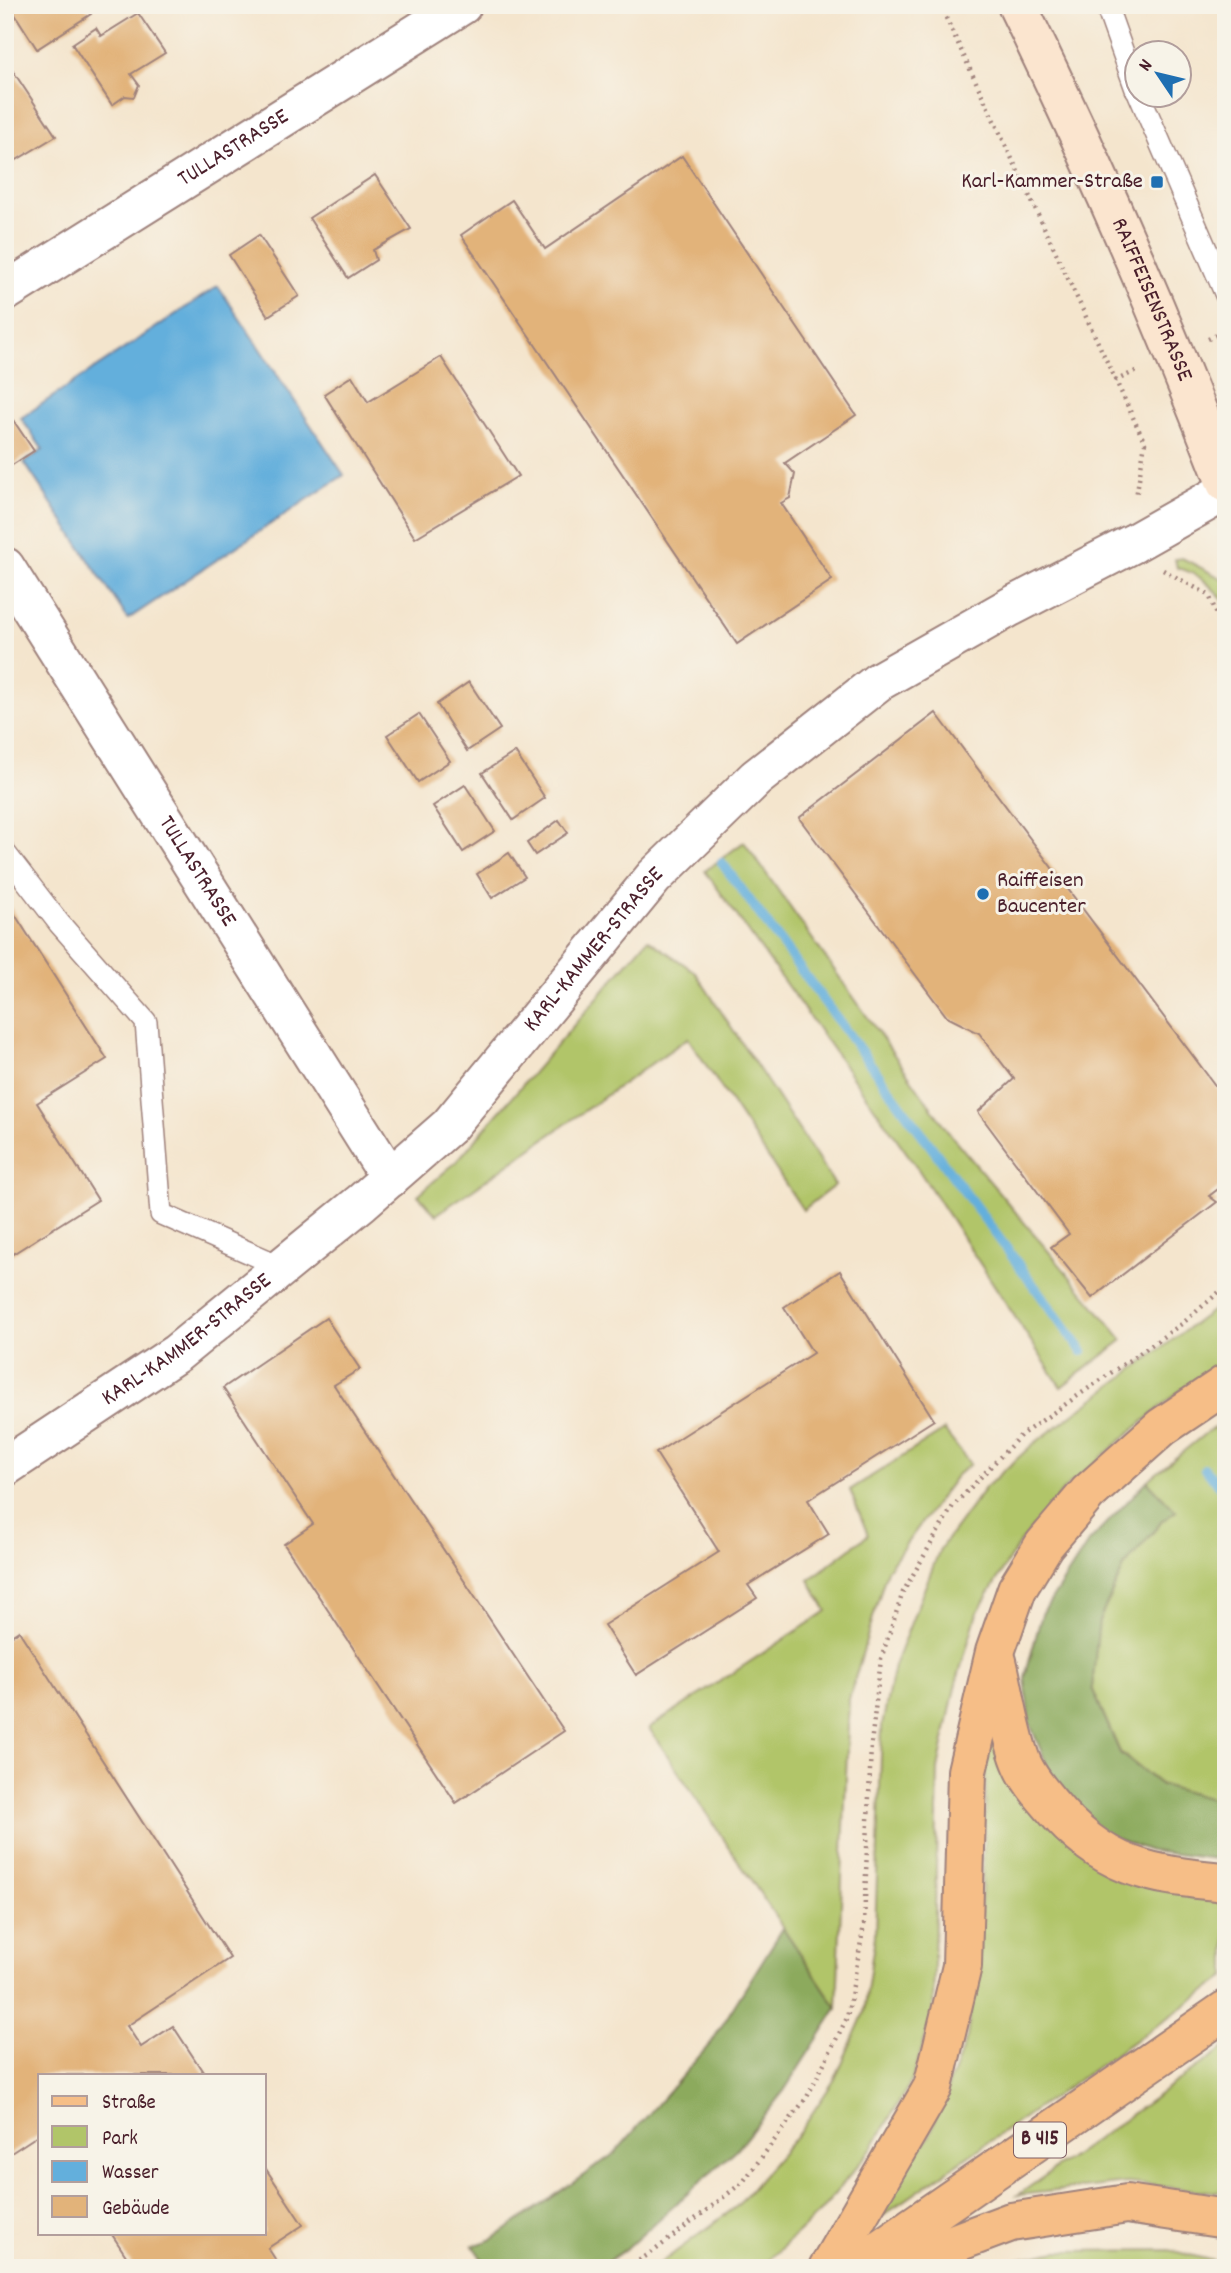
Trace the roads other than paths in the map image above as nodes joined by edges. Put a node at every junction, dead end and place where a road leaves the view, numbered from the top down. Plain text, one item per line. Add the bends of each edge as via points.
1 (462, 5) edge
2 (1017, 5) edge
3 (1106, 5) edge
4 (1122, 50) edge
5 (1145, 108) edge
6 (5, 292) edge
7 (1226, 295) edge
8 (1226, 484) edge
9 (1226, 491) edge
10 (5, 567) edge
11 (5, 853) edge
12 (390, 1178) junction
13 (282, 1267) junction
14 (1226, 1384) edge
15 (5, 1467) edge
16 (995, 1652) junction
17 (1226, 1882) edge
18 (1226, 2010) edge
19 (1226, 2219) edge
20 (828, 2268) edge
21 (853, 2268) edge
22 (888, 2268) edge

1 - 6 street, TULLASTRASSE
2 - 8 street, RAIFFEISENSTRASSE via 1109,196
3 - 4 lane
5 - 7 lane
9 - 12 street, KARL-KAMMER-STRASSE via 878,682 757,778 654,877 449,1126
10 - 12 street, TULLASTRASSE
11 - 13 lane via 146,1022 162,1214
12 - 13 street, KARL-KAMMER-STRASSE
13 - 15 street, KARL-KAMMER-STRASSE via 177,1353
14 - 16 main road via 1162,1427 1079,1503 1044,1545 1017,1589
16 - 17 main road via 1021,1762 1073,1833 1113,1859 1158,1875
16 - 20 main road via 967,1771 962,1966 933,2087
18 - 21 main road, B 415
19 - 22 main road via 1127,2204 1011,2222

